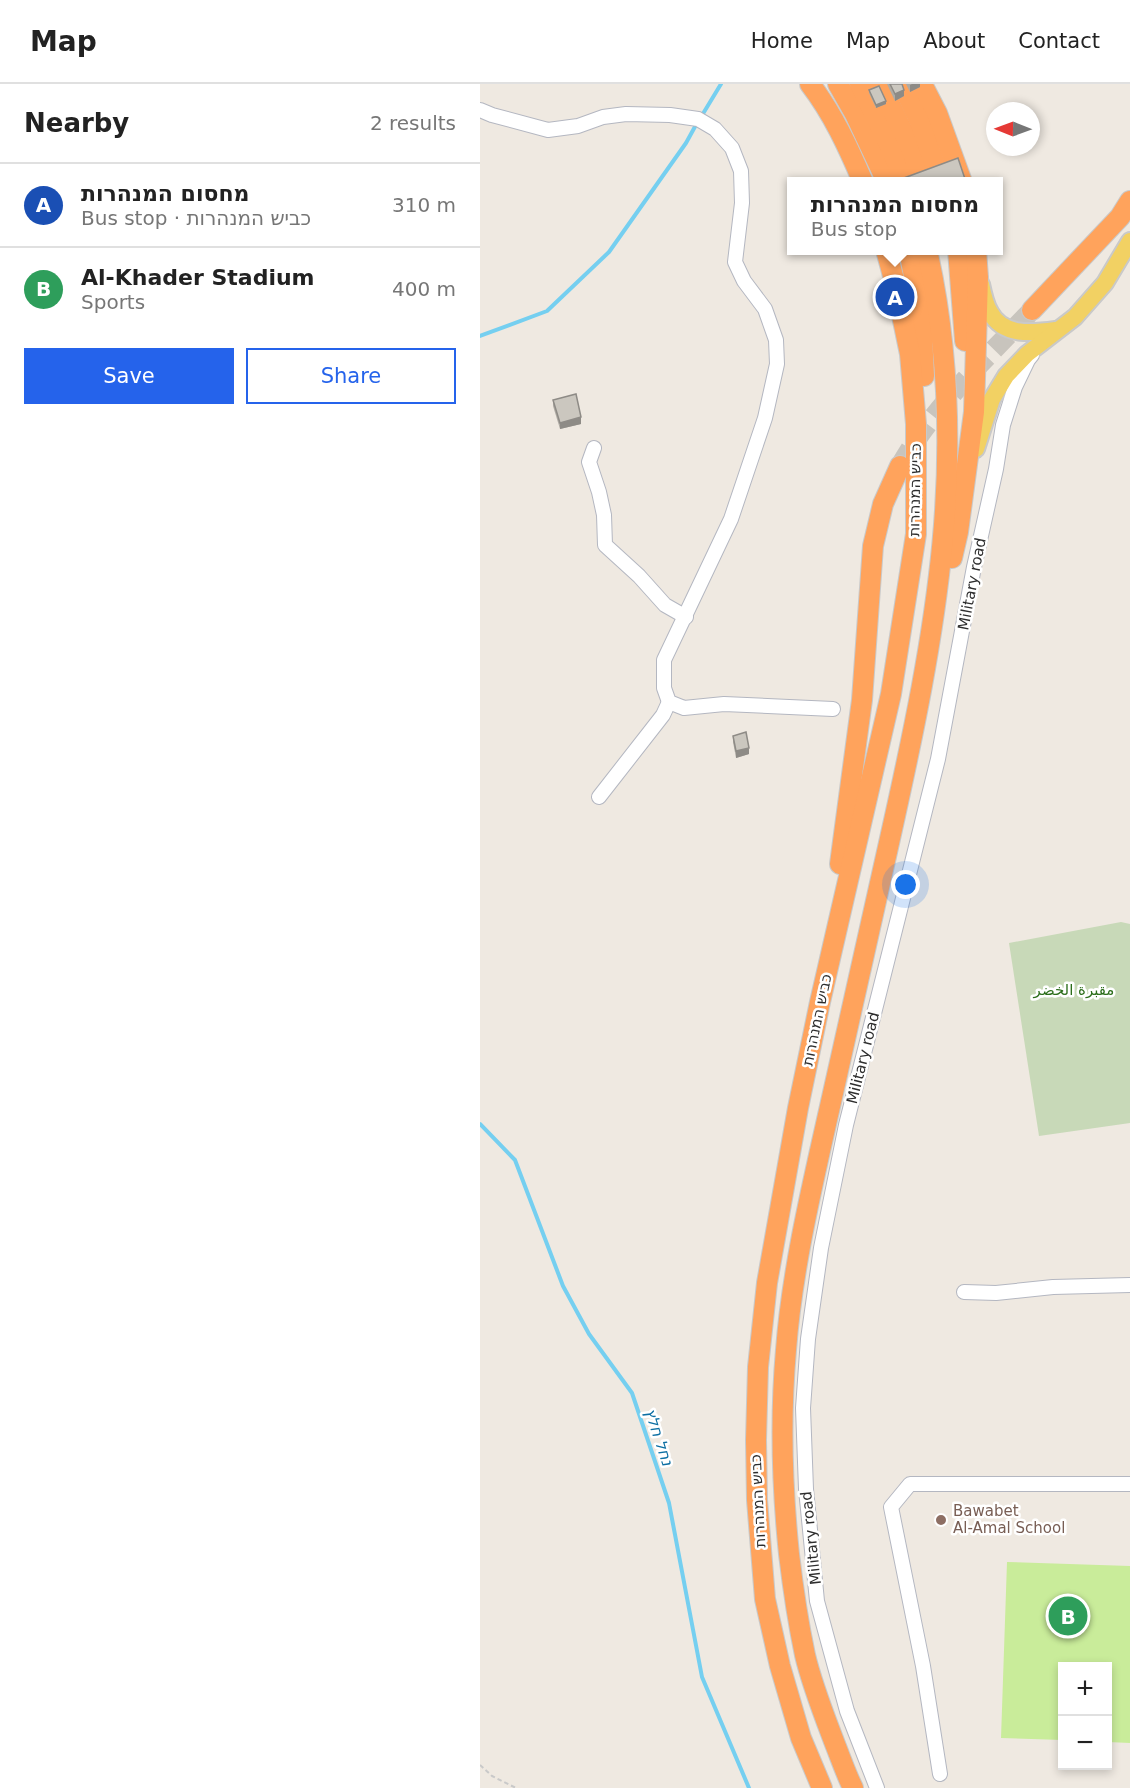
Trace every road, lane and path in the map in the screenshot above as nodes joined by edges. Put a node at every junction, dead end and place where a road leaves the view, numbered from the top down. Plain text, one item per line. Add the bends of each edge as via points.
1 (838, 84) edge
2 (860, 84) edge
3 (880, 84) edge
4 (902, 84) edge
5 (922, 84) edge
6 (820, 88) edge
7 (480, 110) edge
8 (861, 177) edge
9 (884, 177) edge
10 (902, 177) edge
11 (920, 177) edge
12 (939, 177) edge
13 (960, 177) edge
14 (1130, 201) edge
15 (1130, 241) edge
16 (887, 255) edge
17 (910, 255) edge
18 (928, 255) edge
19 (941, 255) edge
20 (958, 255) edge
21 (976, 255) edge
22 (978, 277) junction
23 (1032, 310) tunnel mouth
24 (1052, 334) junction
25 (594, 448) dead end
26 (900, 466) tunnel mouth
27 (958, 532) junction
28 (916, 534) junction
29 (953, 554) junction
30 (686, 617) junction
31 (933, 624) junction
32 (669, 702) junction
33 (833, 709) dead end
34 (599, 797) dead end
35 (820, 1002) junction
36 (1130, 1285) edge
37 (964, 1293) dead end
38 (1130, 1484) edge
39 (480, 1764) edge
40 (940, 1774) dead end
41 (516, 1788) edge
42 (822, 1788) edge
43 (853, 1788) edge
44 (878, 1788) edge

1 - 9 highway
2 - 10 highway
3 - 11 highway via 912,150
4 - 12 highway
5 - 13 highway
6 - 8 highway
7 - 30 street via 548,130 626,114 698,119 715,129 732,148 741,171 742,203 735,262 765,309 776,340 777,364 765,418 731,519
14 - 23 highway via 1120,217
15 - 24 main road via 1105,283 1075,317
16 - 28 highway, כביש המנהרות via 910,354 916,424
17 - 28 highway via 921,314 924,392
18 - 31 highway via 944,351 948,426 942,562
19 - 29 highway via 956,334
20 - 27 highway via 968,387
21 - 22 highway
22 - 24 main road via 990,312 1005,328
22 - 27 highway via 974,412
24 - 27 main road via 1006,376 992,399 974,454
24 - 44 street, Military road via 1028,360 1003,425 939,759 846,1125 821,1248 808,1339 804,1408 806,1489 817,1601 847,1711
25 - 30 street via 589,462 604,515 605,545 665,605
26 - 35 highway via 883,504 873,546 862,700
27 - 29 highway
28 - 35 highway, כביש המנהרות via 891,694
29 - 31 highway
30 - 32 street via 664,660 664,688
31 - 43 highway, כביש המנהרות via 910,748 812,1184 786,1347 783,1500 792,1581 806,1657
32 - 33 street via 684,708 724,704
32 - 34 street
35 - 42 highway, כביש המנהרות via 767,1283 758,1367 756,1440 765,1599 801,1738
36 - 37 street
38 - 40 street via 910,1484 891,1507 924,1666
39 - 41 path via 492,1776

